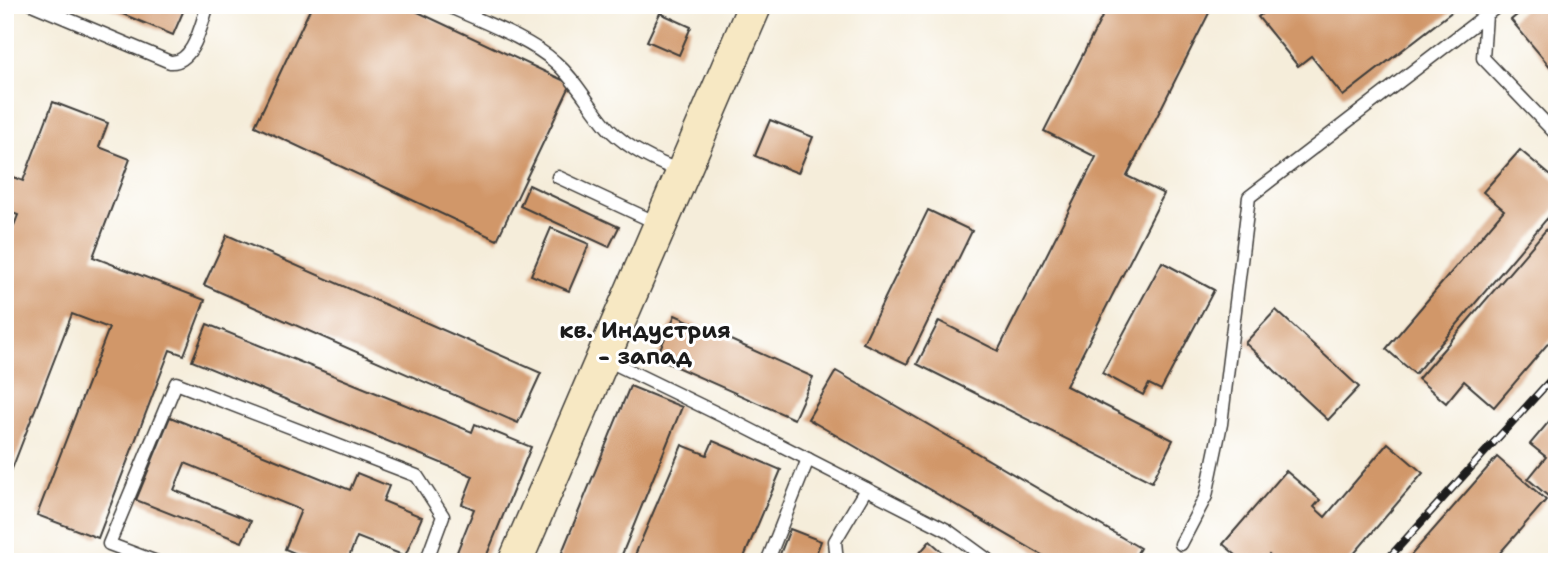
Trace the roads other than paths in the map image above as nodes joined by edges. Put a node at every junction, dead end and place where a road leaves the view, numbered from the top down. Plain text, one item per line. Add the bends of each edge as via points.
1 (34, 5) edge
2 (208, 5) edge
3 (446, 5) edge
4 (755, 5) edge
5 (1499, 5) edge
6 (1482, 10) edge
7 (1557, 135) edge
8 (683, 172) junction
9 (558, 177) dead end
10 (660, 225) junction
11 (602, 358) junction
12 (808, 459) junction
13 (866, 489) junction
14 (1181, 544) dead end
15 (157, 562) edge
16 (426, 562) edge
17 (515, 562) edge
18 (767, 562) edge
19 (837, 562) edge
20 (990, 562) edge

1 - 2 lane via 179,63 188,57
3 - 8 lane via 554,61 610,129 649,159
4 - 8 street
5 - 6 lane
6 - 7 lane via 1483,58
6 - 14 lane via 1249,198 1221,424 1206,495
8 - 10 street
9 - 10 lane
10 - 11 street
11 - 12 lane
11 - 17 street
12 - 13 lane
12 - 18 lane
13 - 19 lane via 835,541
13 - 20 lane via 947,530
15 - 16 lane via 109,544 176,383 417,476 443,516

